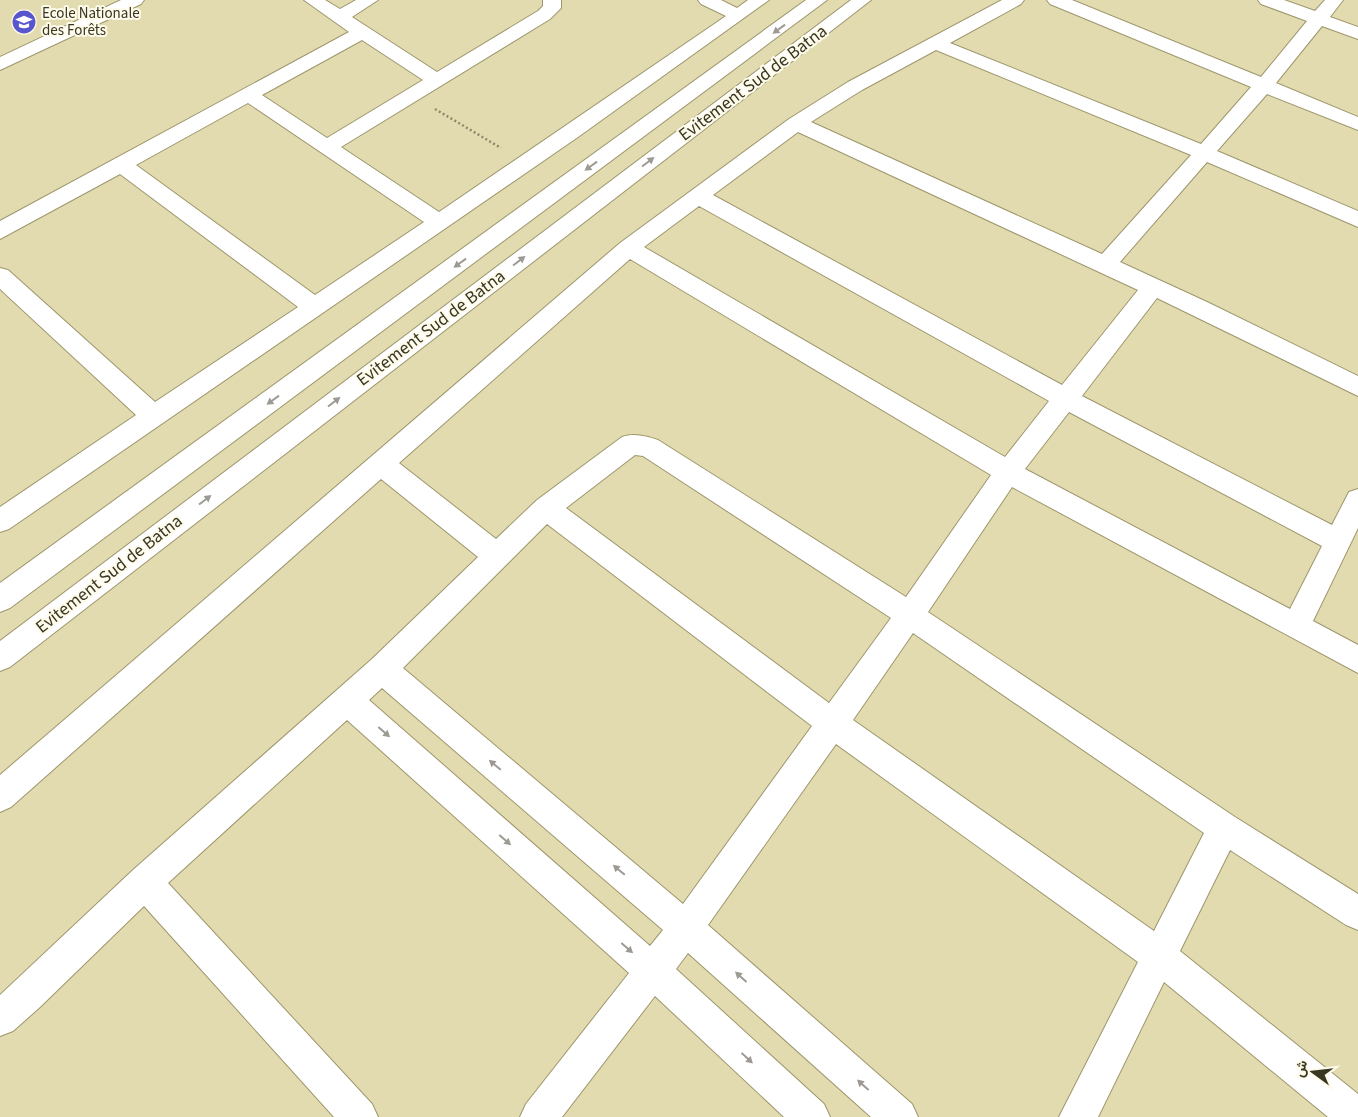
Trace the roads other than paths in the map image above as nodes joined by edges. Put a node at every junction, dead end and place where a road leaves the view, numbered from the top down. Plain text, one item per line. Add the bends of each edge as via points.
1 (135, 0) edge
2 (313, 0) edge
3 (369, 0) edge
4 (552, 0) edge
5 (707, 0) edge
6 (760, 0) edge
7 (818, 0) edge
8 (862, 0) edge
9 (1015, 0) edge
10 (1056, 0) edge
11 (1267, 0) edge
12 (1334, 0) edge
13 (738, 15) junction
14 (339, 17) junction
15 (1319, 19) junction
16 (363, 32) junction
17 (1358, 33) edge
18 (934, 43) junction
19 (0, 64) edge
20 (436, 80) junction
21 (1264, 86) junction
22 (250, 96) junction
23 (796, 123) junction
24 (1358, 124) edge
25 (325, 148) junction
26 (1204, 153) junction
27 (122, 166) junction
28 (698, 196) junction
29 (1358, 220) edge
30 (439, 222) junction
31 (0, 231) edge
32 (628, 248) junction
33 (1105, 265) junction
34 (0, 276) edge
35 (1153, 287) junction
36 (313, 306) junction
37 (1358, 387) edge
38 (1066, 399) junction
39 (153, 415) junction
40 (382, 464) junction
41 (1008, 472) junction
42 (1358, 500) edge
43 (546, 508) junction
44 (0, 521) edge
45 (1338, 541) junction
46 (496, 555) junction
47 (0, 599) edge
48 (910, 615) junction
49 (1297, 625) junction
50 (0, 658) edge
51 (1358, 660) edge
52 (382, 669) junction
53 (347, 700) junction
54 (832, 723) junction
55 (0, 796) edge
56 (1224, 828) junction
57 (145, 882) junction
58 (1358, 913) edge
59 (686, 928) junction
60 (1158, 955) junction
61 (653, 971) junction
62 (0, 1018) edge
63 (359, 1117) edge
64 (539, 1117) edge
65 (811, 1117) edge
66 (899, 1117) edge
67 (1078, 1117) edge
68 (1357, 1117) edge

1 - 19 main road
2 - 14 main road
3 - 14 main road
4 - 20 main road via 552,8 544,15
5 - 13 main road
6 - 13 main road
7 -> 47 main road, Evitement Sud de Batna
50 -> 8 main road, Evitement Sud de Batna
9 - 18 main road
10 - 21 main road
11 - 15 main road
12 - 15 main road
13 - 30 main road
14 - 16 main road
15 - 17 main road
15 - 21 main road
16 - 20 main road
16 - 22 main road
18 - 23 main road
18 - 26 main road
20 - 25 main road
21 - 24 main road
21 - 26 main road
22 - 25 main road
22 - 27 main road
23 - 28 main road
23 - 33 main road
25 - 30 main road
26 - 29 main road
26 - 33 main road
27 - 31 main road
27 - 36 main road
28 - 32 main road
28 - 38 main road
30 - 36 main road
32 - 40 main road
32 - 41 main road
33 - 35 main road
34 - 39 main road
35 - 37 main road
35 - 38 main road
36 - 39 main road
38 - 41 main road
38 - 45 main road
39 - 44 main road
40 - 46 main road
40 - 55 main road
41 - 48 main road
41 - 49 main road
42 - 45 main road
43 - 46 main road
43 - 48 main road via 631,444 640,444
43 - 54 main road
45 - 49 main road
46 - 52 main road
48 - 54 main road
48 - 56 main road
49 - 51 main road
52 - 53 main road
59 -> 52 main road
53 - 57 main road
53 -> 61 main road
54 - 59 main road
54 - 60 main road
56 - 58 main road
56 - 60 main road
57 - 62 main road
57 - 63 main road
59 - 61 main road
66 -> 59 main road
60 - 67 main road
60 - 68 main road
61 - 64 main road
61 -> 65 main road

